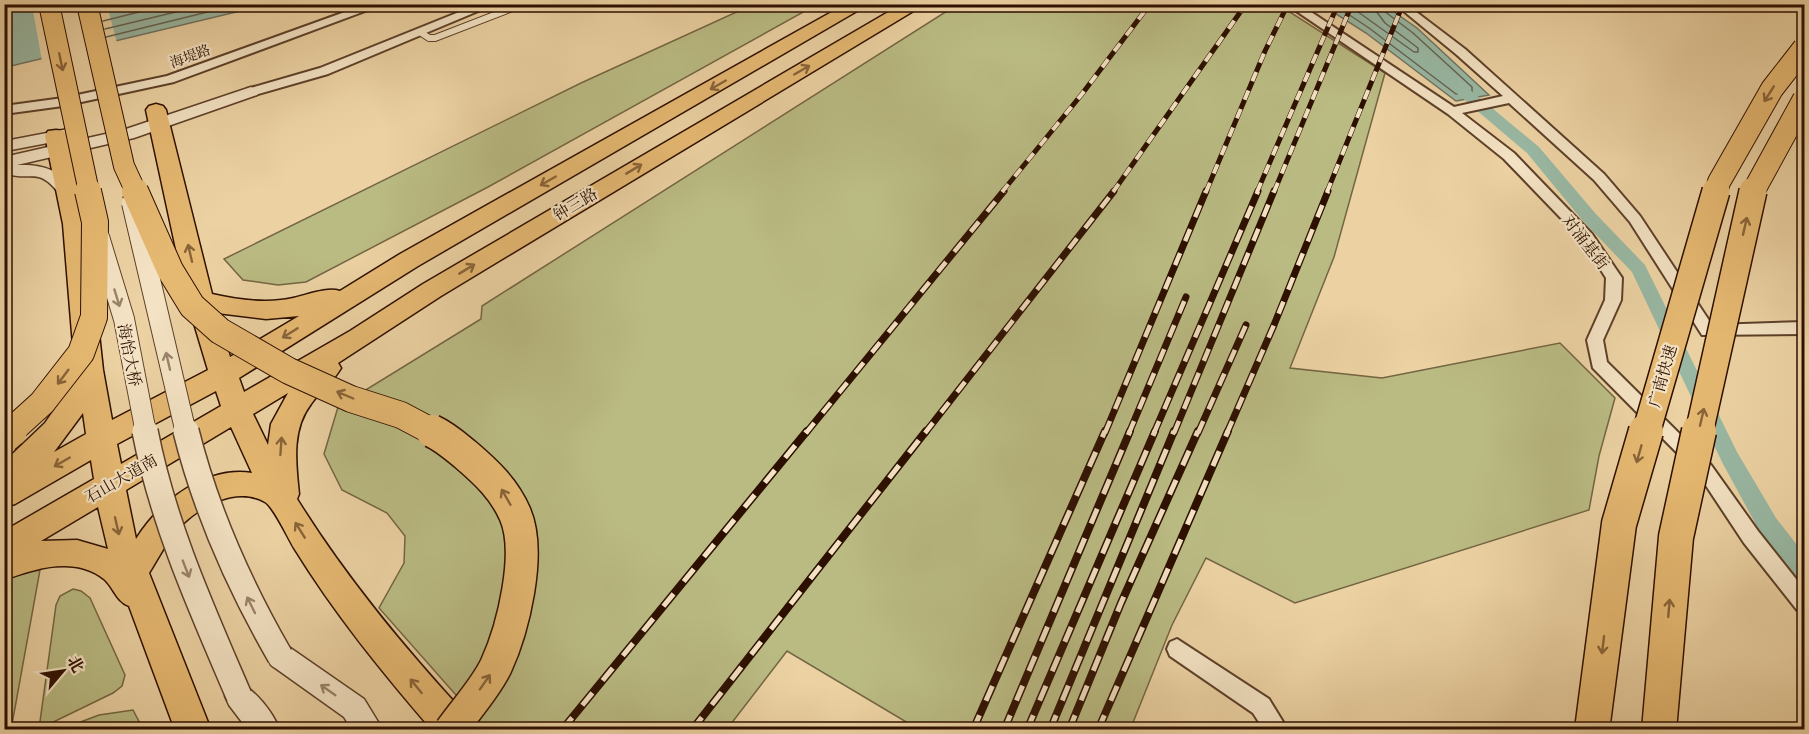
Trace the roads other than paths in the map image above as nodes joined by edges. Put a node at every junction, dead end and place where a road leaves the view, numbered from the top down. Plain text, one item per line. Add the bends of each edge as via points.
1 (49, 4) edge
2 (87, 4) edge
3 (379, 4) edge
4 (490, 4) edge
5 (523, 4) edge
6 (860, 4) edge
7 (916, 4) edge
8 (1291, 4) edge
9 (1459, 4) edge
10 (1402, 6) edge
11 (420, 32) junction
12 (1804, 48) edge
13 (251, 92) junction
14 (1513, 98) junction
15 (1804, 99) edge
16 (4, 110) edge
17 (1457, 110) junction
18 (161, 128) junction
19 (58, 144) junction
20 (7, 157) edge
21 (124, 166) junction
22 (68, 193) junction
23 (95, 222) junction
24 (409, 260) junction
25 (432, 290) junction
26 (200, 300) junction
27 (1804, 328) edge
28 (359, 338) junction
29 (88, 370) junction
30 (224, 374) junction
31 (237, 410) junction
32 (4, 437) edge
33 (102, 439) junction
34 (4, 479) edge
35 (108, 485) junction
36 (4, 495) edge
37 (281, 499) junction
38 (4, 547) edge
39 (4, 566) edge
40 (132, 573) junction
41 (1804, 604) edge
42 (148, 615) junction
43 (1177, 649) dead end
44 (193, 729) edge
45 (266, 729) edge
46 (369, 729) edge
47 (451, 729) edge
48 (456, 729) edge
49 (1277, 729) edge
50 (1592, 729) edge
51 (1659, 729) edge

1 -> 23 main road, 海怡大桥, bridge
2 - 21 main road, bridge
3 - 16 street, 海堤路 via 170,79
4 - 11 street
5 - 11 lane via 435,38
6 -> 24 main road, 钟三路
25 -> 7 main road, 钟三路
8 - 17 street, 对涌基街
9 - 10 street
10 - 14 street
11 - 13 street via 324,71
12 -> 50 highway, 广南快速, bridge via 1772,89 1719,182 1619,524
13 - 18 street
13 - 18 street via 221,103 169,138
14 - 17 street
14 - 27 street via 1599,177 1628,210 1708,331
51 -> 15 highway, bridge via 1676,537 1752,193
17 - 41 street, 对涌基街 via 1509,156 1587,237 1614,278 1613,300 1595,340 1599,364 1706,470 1751,537
18 - 19 street via 86,146
26 -> 18 main road
19 - 20 street
19 - 22 main road
20 - 22 street via 27,169 54,174
46 -> 21 street, bridge via 354,708 280,656 236,575 200,483
47 -> 21 main road, bridge via 495,668 511,628 521,541 516,516 505,495 492,477 442,436 401,415 351,399 289,371 220,331 192,306 170,270
22 - 29 main road via 75,224
23 -> 32 main road, bridge via 94,317 81,353 42,404
23 -> 45 street, 海怡大桥, bridge via 124,319 148,445 183,564 239,696
24 - 25 main road via 393,277 388,290 393,297
24 - 26 main road via 331,298 300,307 263,312
24 -> 30 main road, 钟三路
25 - 28 main road, 钟三路
26 - 30 main road
28 - 31 main road, 钟三路
37 -> 28 main road via 282,432 292,405
29 - 33 main road
29 - 34 main road via 73,408 59,428
30 - 31 main road
30 - 33 main road
31 - 35 main road, 石山大道南
31 - 37 main road
33 - 35 main road
33 -> 36 main road
35 - 38 main road, 石山大道南
35 -> 40 main road
37 - 40 main road via 258,486 240,484 216,490 180,508 165,522
48 -> 37 main road via 333,582
39 - 42 main road via 42,554 71,552 94,558 116,570
40 - 42 main road
42 - 44 main road
43 - 49 street via 1261,706

